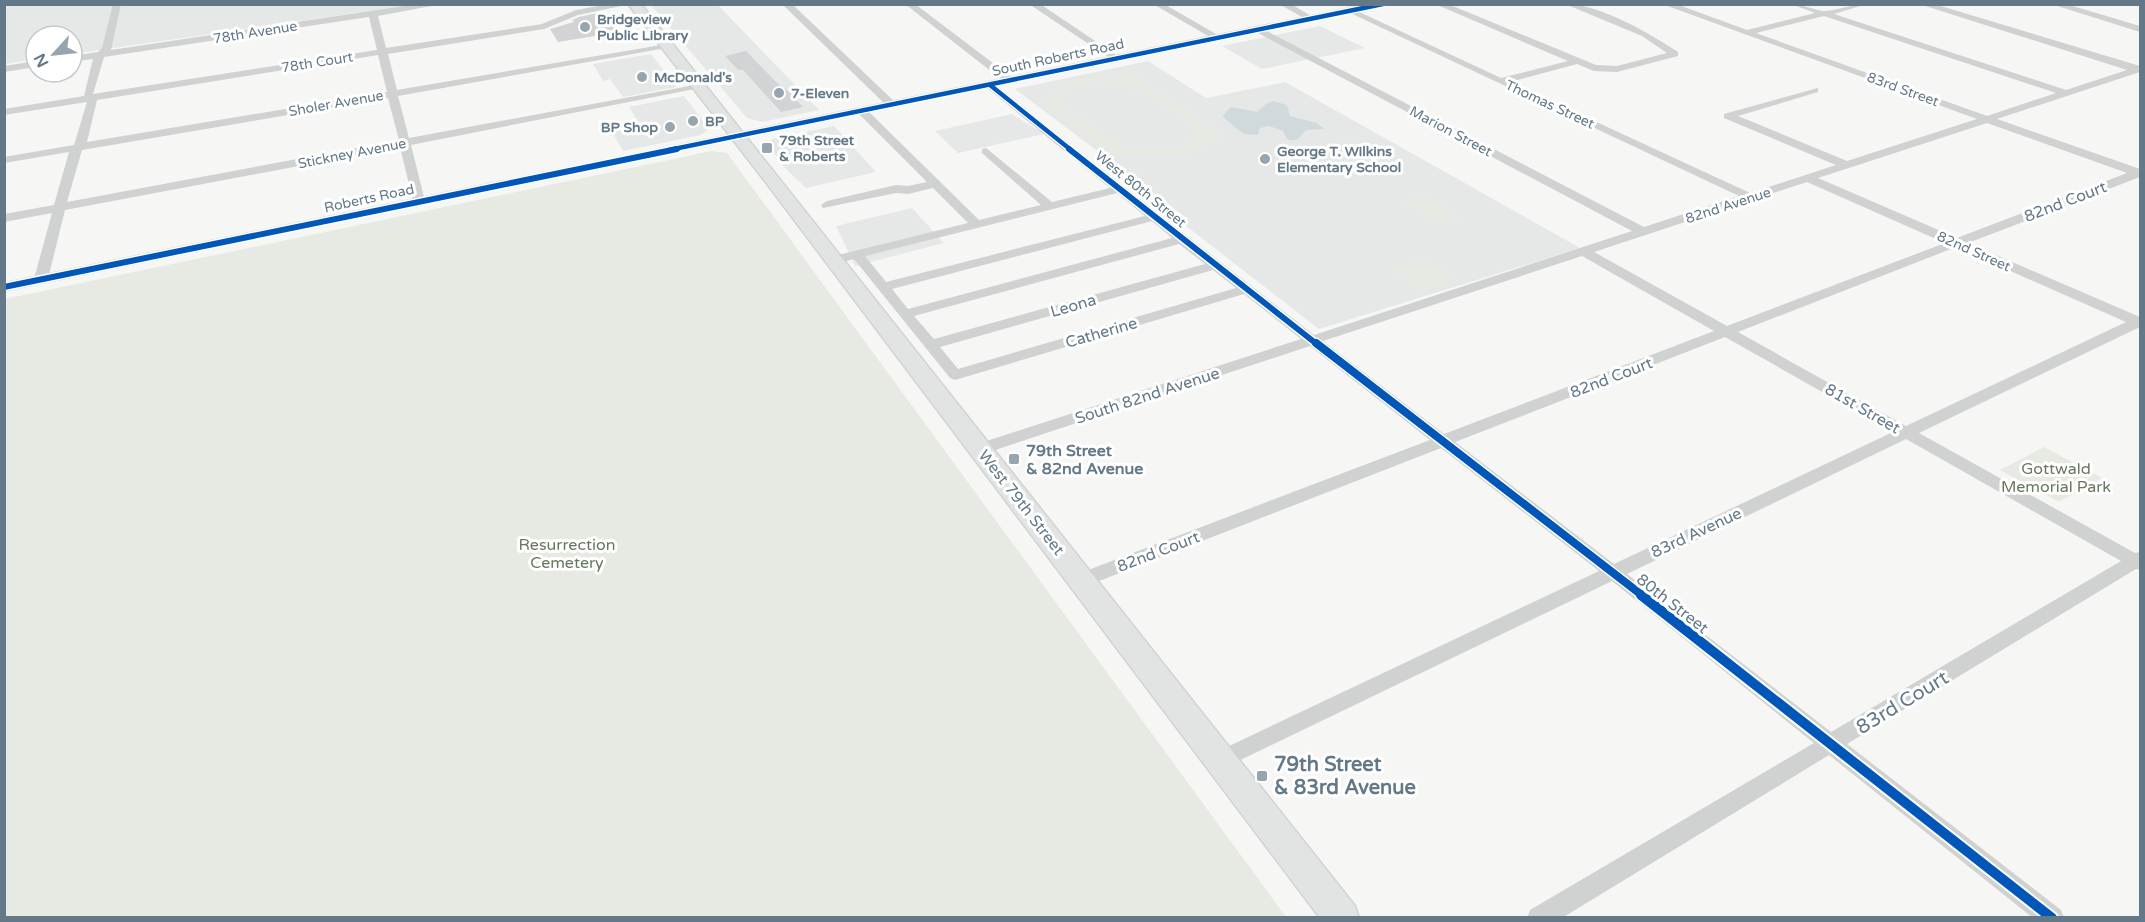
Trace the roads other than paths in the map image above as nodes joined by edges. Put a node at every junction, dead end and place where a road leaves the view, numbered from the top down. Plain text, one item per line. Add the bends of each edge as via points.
1 (117, 4) edge
2 (438, 4) edge
3 (627, 4) edge
4 (634, 4) edge
5 (786, 4) edge
6 (909, 4) edge
7 (1033, 4) edge
8 (1157, 4) edge
9 (1283, 4) edge
10 (1383, 4) edge
11 (1467, 4) edge
12 (1569, 4) edge
13 (1666, 4) edge
14 (1795, 4) edge
15 (1863, 4) edge
16 (1923, 4) edge
17 (2055, 4) edge
18 (1444, 6) edge
19 (1350, 11) junction
20 (373, 14) junction
21 (1824, 14) junction
22 (1312, 19) junction
23 (2140, 28) edge
24 (1259, 30) junction
25 (1746, 33) junction
26 (1218, 38) junction
27 (667, 47) junction
28 (382, 51) junction
29 (102, 55) junction
30 (84, 57) edge
31 (1117, 59) junction
32 (1575, 62) junction
33 (24, 66) edge
34 (4, 69) edge
35 (2139, 69) edge
36 (1010, 81) junction
37 (1500, 81) junction
38 (990, 85) junction
39 (700, 87) junction
40 (1814, 90) dead end
41 (392, 93) junction
42 (2065, 93) junction
43 (91, 98) junction
44 (892, 105) junction
45 (4, 111) edge
46 (862, 111) junction
47 (1987, 119) junction
48 (739, 136) junction
49 (405, 143) junction
50 (78, 147) junction
51 (986, 151) dead end
52 (4, 160) edge
53 (1847, 165) junction
54 (2140, 173) edge
55 (1808, 178) junction
56 (936, 184) junction
57 (1120, 189) junction
58 (1750, 197) junction
59 (419, 201) junction
60 (827, 205) dead end
61 (1050, 207) junction
62 (60, 208) junction
63 (1154, 217) junction
64 (4, 218) edge
65 (977, 225) junction
66 (1643, 232) junction
67 (1181, 239) junction
68 (1956, 243) junction
69 (1584, 252) junction
70 (846, 257) junction
71 (1215, 265) junction
72 (41, 279) junction
73 (4, 287) edge
74 (883, 287) junction
75 (1247, 289) junction
76 (1277, 311) joint
77 (905, 314) junction
78 (2140, 322) edge
79 (1728, 331) junction
80 (1314, 340) junction
81 (930, 345) junction
82 (1908, 434) junction
83 (1445, 442) junction
84 (980, 448) junction
85 (2139, 561) edge
86 (1611, 571) junction
87 (1082, 580) junction
88 (1830, 745) junction
89 (1220, 760) junction
90 (1342, 918) edge
91 (1539, 918) edge
92 (2052, 918) edge

1 - 29 street via 108,49
2 - 20 street, 78th Avenue
3 - 28 street, 78th Court via 576,13 544,26
4 - 27 main road, West 79th Street
5 - 44 street
6 - 36 street
7 - 31 street
8 - 26 street
9 - 22 street
10 - 19 street, South Roberts Road
11 - 18 street
12 - 32 street via 1645,34 1675,54 1612,70
13 - 25 street, 83rd Street
14 - 21 street
15 - 21 street
16 - 35 street
17 - 23 street
18 - 32 street
19 - 22 street, South Roberts Road
19 - 37 street, Thomas Street
20 - 28 street
20 - 29 street, 78th Avenue
21 - 25 street
21 - 42 street
22 - 24 street, South Roberts Road
24 - 26 street, South Roberts Road
24 - 66 street, Marion Street
25 - 47 street, 83rd Street
26 - 31 street, South Roberts Road
27 - 39 main road, West 79th Street
27 - 41 street, Sholer Avenue
28 - 41 street
28 - 43 street, 78th Court
29 - 30 street, 78th Avenue
29 - 43 street via 88,94
31 - 36 street, South Roberts Road
32 - 37 street
33 - 34 street
35 - 42 street, 82nd Avenue
36 - 38 street, South Roberts Road
37 - 58 street, Thomas Street
38 - 44 street, South Roberts Road
38 - 57 street, West 80th Street
39 - 48 main road, West 79th Street
39 - 49 street, Stickney Avenue
40 - 53 street via 1728,116
41 - 49 street
41 - 50 street, Sholer Avenue
42 - 47 street, 82nd Avenue
43 - 45 street, 78th Court
43 - 50 street
44 - 46 street, South Roberts Road
46 - 48 street, South Roberts Road
46 - 56 street
47 - 53 street, 82nd Avenue
47 - 54 street, 83rd Street
48 - 59 street, Roberts Road
48 - 70 main road, West 79th Street
49 - 59 street
49 - 62 street, Stickney Avenue
50 - 52 street, Sholer Avenue
50 - 62 street
51 - 61 street
53 - 55 street, 82nd Avenue
54 - 68 street, 82nd Court
55 - 58 street, 82nd Avenue
55 - 68 street, 82nd Street
56 - 60 street
56 - 65 street
57 - 61 street
57 - 63 street, West 80th Street
58 - 66 street, 82nd Avenue
59 - 72 street, Roberts Road
61 - 65 street
62 - 64 street, Stickney Avenue
62 - 72 street
63 - 67 street, West 80th Street
63 - 74 street
65 - 70 street
66 - 69 street, 82nd Avenue
67 - 71 street, West 80th Street
67 - 77 street
68 - 78 street, 82nd Street
68 - 79 street, 82nd Court
69 - 79 street, 81st Street
69 - 80 street, 82nd Avenue
70 - 74 street
70 - 84 main road, West 79th Street
71 - 75 street, West 80th Street
71 - 81 street, Leona
72 - 73 street, Roberts Road
74 - 77 street
75 - 76 street, West 80th Street
75 - 81 street, Catherine via 956,375
76 - 80 street, 80th Street
77 - 81 street
78 - 82 street, 83rd Avenue
79 - 82 street, 81st Street
79 - 83 street, 82nd Court
80 - 83 street, 80th Street
80 - 84 street, South 82nd Avenue
82 - 85 street, 81st Street
82 - 86 street, 83rd Avenue
83 - 86 street, 80th Street
83 - 87 street, 82nd Court
84 - 87 main road, West 79th Street
85 - 88 street, 83rd Court
86 - 88 street, 80th Street
86 - 89 street, 83rd Avenue
87 - 89 main road, West 79th Street
88 - 91 street, 83rd Court
88 - 92 street, 80th Street
89 - 90 main road, West 79th Street

